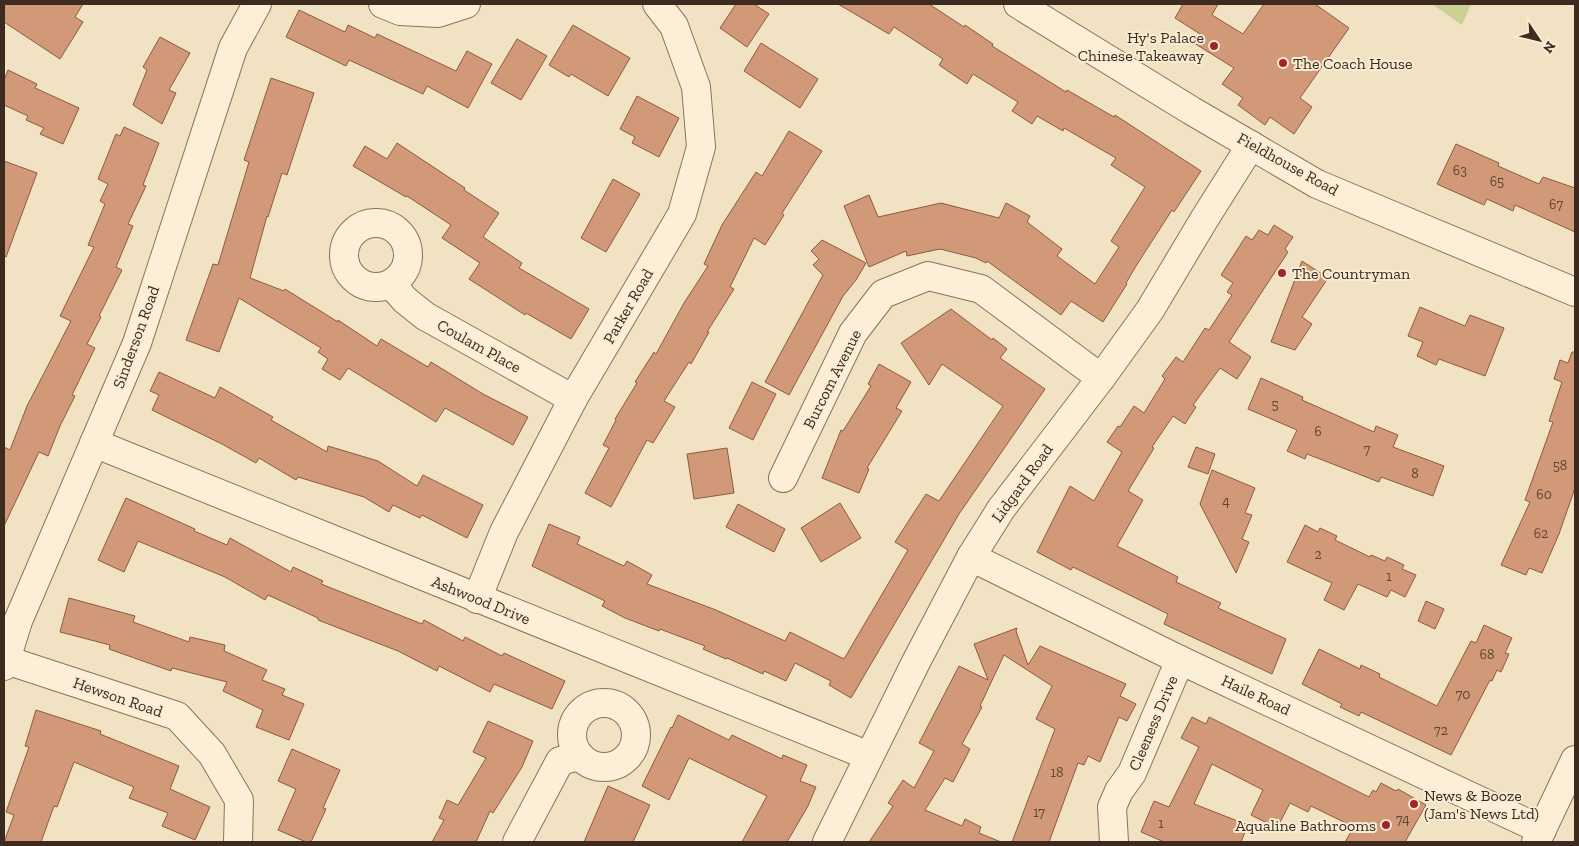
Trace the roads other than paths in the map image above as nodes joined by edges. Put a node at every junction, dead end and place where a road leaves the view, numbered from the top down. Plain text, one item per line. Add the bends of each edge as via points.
1 (257, 4) edge
2 (383, 4) edge
3 (466, 4) edge
4 (657, 4) edge
5 (1018, 4) edge
6 (1251, 145) junction
7 (391, 284) dead end
8 (1575, 292) edge
9 (1101, 378) junction
10 (573, 399) junction
11 (94, 443) junction
12 (783, 478) dead end
13 (971, 556) junction
14 (477, 599) junction
15 (1180, 660) junction
16 (5, 663) edge
17 (580, 756) dead end
18 (869, 756) junction
19 (1575, 760) edge
20 (1539, 836) edge
21 (238, 842) edge
22 (517, 842) edge
23 (827, 842) edge
24 (1114, 842) edge

1 - 11 street, Sinderson Road via 233,48 136,343
2 - 3 street via 400,11 438,13
4 - 10 street, Parker Road via 674,26 696,88 701,147 682,214
5 - 6 street, Fieldhouse Road
6 - 8 street, Fieldhouse Road via 1317,184
6 - 9 street, Lidgard Road via 1150,310
7 - 10 street, Coulam Place via 425,316
9 - 12 street, Burcom Avenue via 981,289 928,276 883,294 853,333
9 - 13 street, Lidgard Road via 1001,509
10 - 14 street, Parker Road via 504,532
11 - 14 street, Ashwood Drive
11 - 16 street, Sinderson Road via 18,621
13 - 15 street, Haile Road
13 - 18 street, Lidgard Road
14 - 18 street, Ashwood Drive
15 - 20 street, Haile Road
15 - 24 street, Cleeness Drive via 1132,773 1112,807
16 - 21 street, Hewson Road via 177,716 212,754 238,800
17 - 22 street via 560,761
18 - 23 street, Lidgard Road
19 - 20 street

